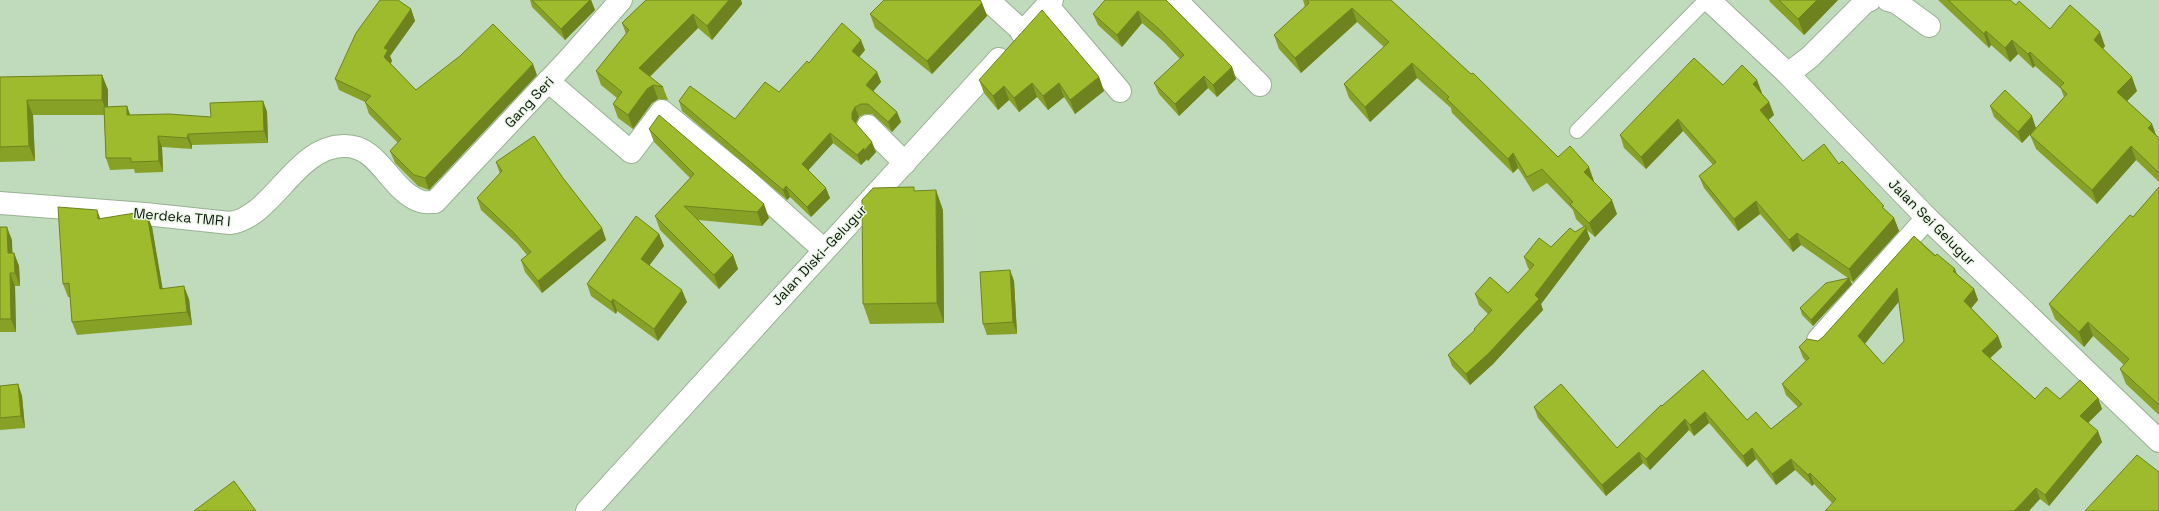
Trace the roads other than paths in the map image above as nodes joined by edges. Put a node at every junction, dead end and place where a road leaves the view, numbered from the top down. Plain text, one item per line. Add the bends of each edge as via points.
1 (621, 0) edge
2 (988, 0) edge
3 (1176, 0) edge
4 (1708, 0) edge
5 (1870, 0) edge
6 (1888, 0) edge
7 (1049, 3) edge
8 (1929, 26) dead end
9 (1023, 32) junction
10 (1788, 74) junction
11 (548, 81) junction
12 (1260, 85) dead end
13 (1120, 91) dead end
14 (868, 126) dead end
15 (1577, 131) dead end
16 (905, 163) junction
17 (435, 202) joint
18 (0, 203) edge
19 (1927, 218) junction
20 (823, 249) junction
21 (1818, 340) edge
22 (2159, 441) edge
23 (587, 511) edge

1 - 11 street, Gang Seri
2 - 9 street
3 - 12 street
4 - 10 street, Jalan Sei Gelugur
4 - 15 lane
5 - 10 street via 1810,57
6 - 8 street via 1896,2
7 - 9 street, Jalan Diski–Gelugur
7 - 13 street
9 - 16 street, Jalan Diski–Gelugur
10 - 19 street, Jalan Sei Gelugur
11 - 17 street, Gang Seri
11 - 20 street via 631,152 662,111
14 - 16 street
16 - 20 street, Jalan Diski–Gelugur
17 - 18 street, Merdeka TMR I via 421,202 402,188 368,152 353,146 344,146 323,150 307,161 253,214 238,222
19 - 21 street
19 - 22 street, Jalan Sei Gelugur
20 - 23 street, Jalan Diski–Gelugur

